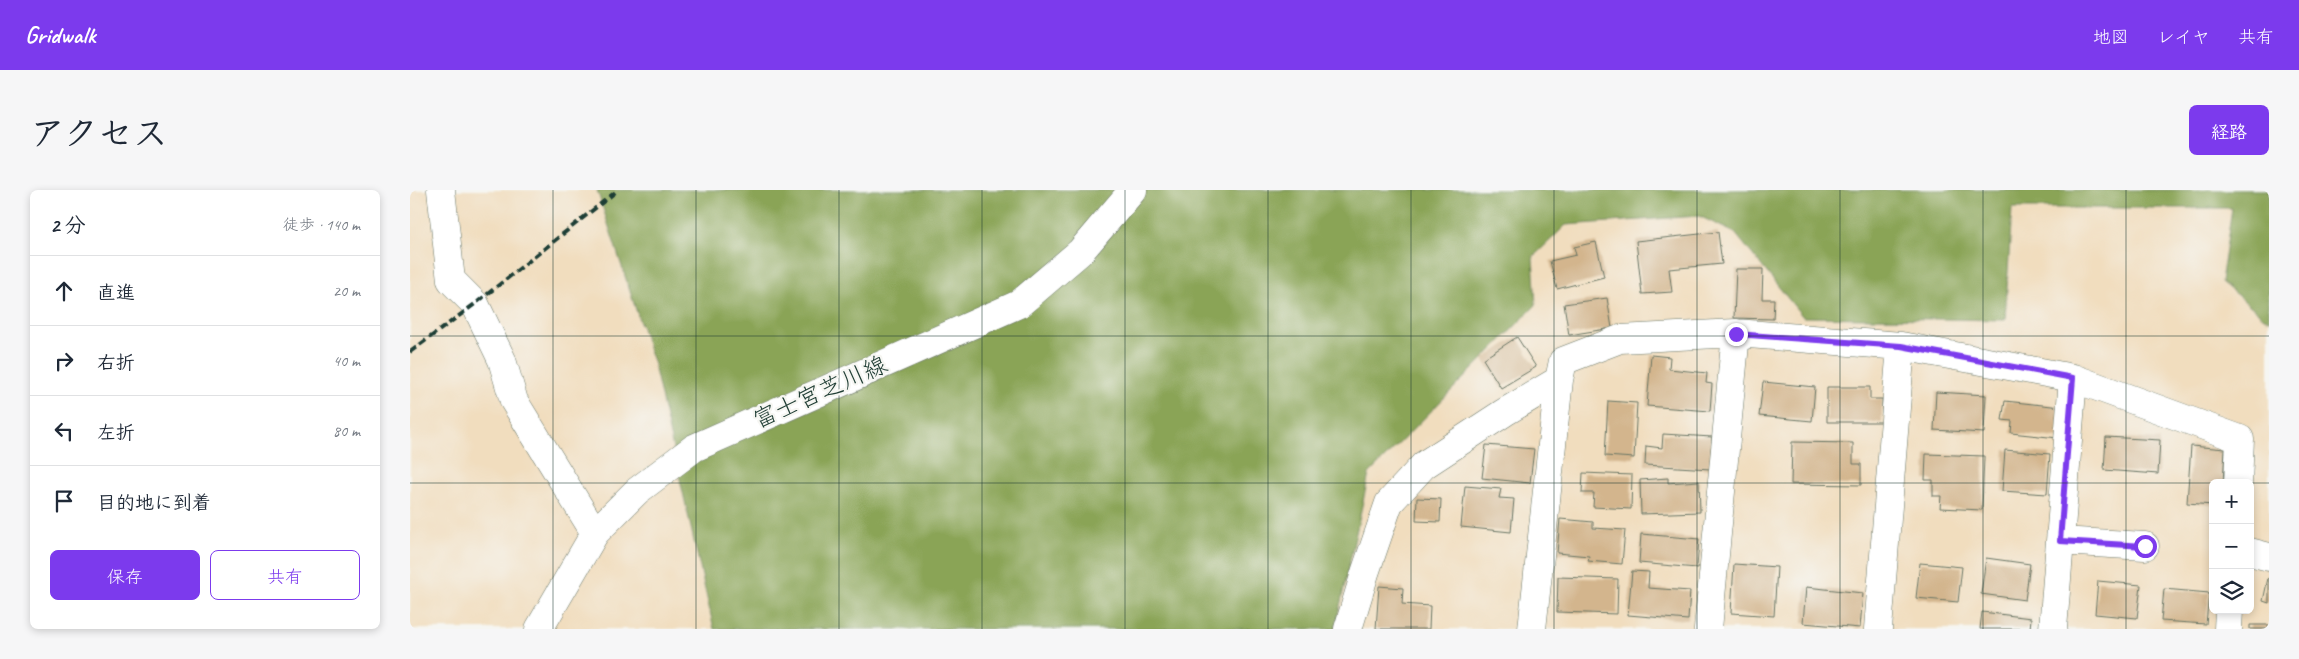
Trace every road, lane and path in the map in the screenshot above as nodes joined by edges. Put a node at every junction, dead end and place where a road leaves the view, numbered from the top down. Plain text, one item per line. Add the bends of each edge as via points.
1 (441, 190) edge
2 (1133, 190) edge
3 (1736, 334) junction
4 (1901, 346) junction
5 (2073, 378) junction
6 (1559, 380) junction
7 (2238, 479) edge
8 (595, 533) junction
9 (2060, 541) junction
10 (2145, 546) dead end
11 (2254, 553) edge
12 (2269, 557) edge
13 (2229, 614) edge
14 (540, 629) edge
15 (1348, 629) edge
16 (1532, 629) edge
17 (1708, 629) edge
18 (1878, 629) edge
19 (2053, 629) edge
20 (2228, 629) edge

1 - 8 street via 451,280 476,304 502,360 514,401
2 - 8 street, 富士宮芝川線 via 1080,252 1019,304 694,448 637,491
3 - 4 street
3 - 6 street via 1620,339 1563,361
3 - 17 street
4 - 5 street
4 - 18 street
5 - 7 street via 2240,439
5 - 9 street
6 - 15 street via 1424,465 1389,503
6 - 16 street
8 - 14 street, 富士宮芝川線
9 - 10 street
9 - 19 street
11 - 12 street
13 - 20 street

